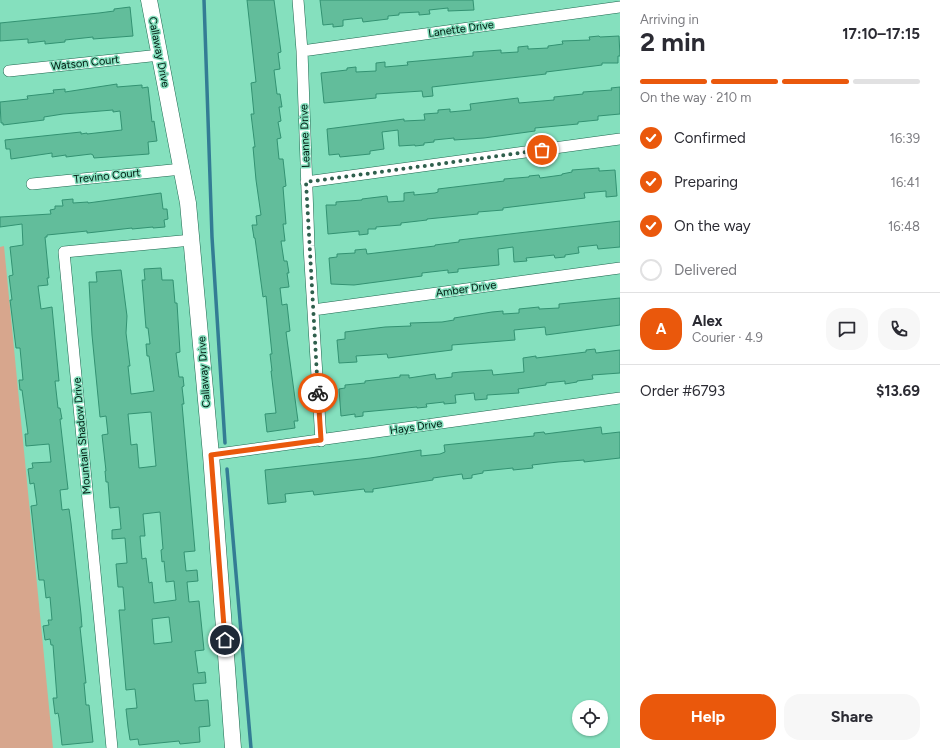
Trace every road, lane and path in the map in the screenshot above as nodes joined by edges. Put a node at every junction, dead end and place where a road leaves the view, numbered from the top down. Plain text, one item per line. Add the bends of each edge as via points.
1 (149, 0) edge
2 (298, 0) edge
3 (620, 7) edge
4 (302, 51) junction
5 (160, 55) junction
6 (9, 71) dead end
7 (620, 139) edge
8 (182, 169) junction
9 (306, 182) junction
10 (32, 184) dead end
11 (192, 240) junction
12 (620, 268) edge
13 (313, 310) junction
14 (620, 398) edge
15 (321, 440) junction
16 (211, 455) junction
17 (112, 748) edge
18 (233, 748) edge

1 - 5 street, Callaway Drive
2 - 4 street, Leanne Drive
3 - 4 street, Lanette Drive
4 - 9 street, Leanne Drive
5 - 6 street, Watson Court
5 - 8 street, Callaway Drive
7 - 9 street
8 - 10 street, Trevino Court
8 - 11 street, Callaway Drive
9 - 13 street, Leanne Drive
11 - 16 street, Callaway Drive
11 - 17 street, Mountain Shadow Drive via 64,252
12 - 13 street, Amber Drive
13 - 15 street, Leanne Drive
14 - 15 street, Hays Drive
15 - 16 street, Hays Drive
16 - 18 street, Callaway Drive

